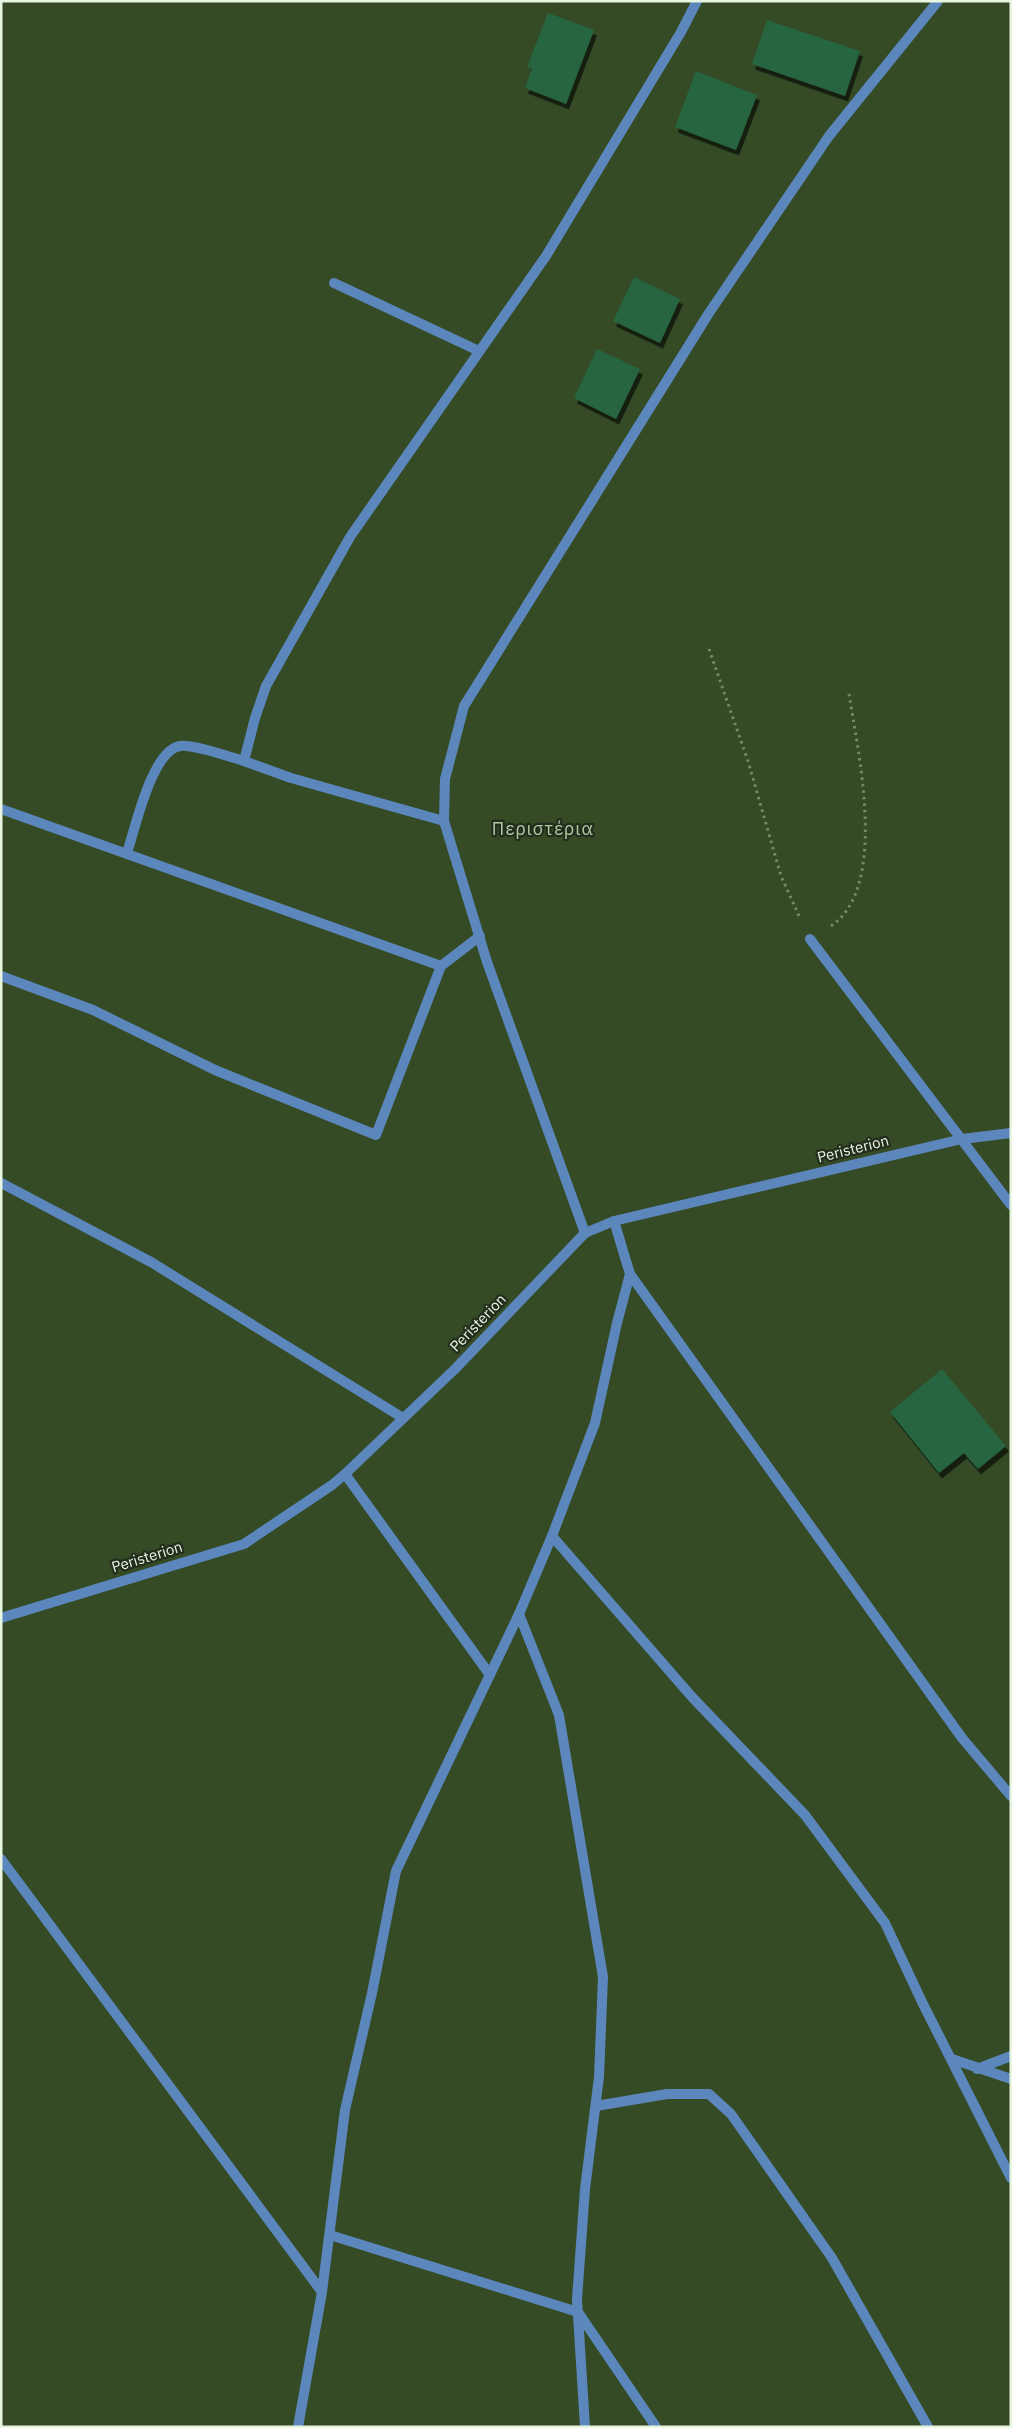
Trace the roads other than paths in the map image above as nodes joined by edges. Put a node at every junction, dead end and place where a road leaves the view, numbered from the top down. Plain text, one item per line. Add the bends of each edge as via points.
1 (696, 1) edge
2 (938, 1) edge
3 (334, 283) dead end
4 (479, 351) junction
5 (244, 761) junction
6 (1, 809) edge
7 (444, 821) junction
8 (127, 854) junction
9 (480, 936) junction
10 (810, 939) road end
11 (441, 966) junction
12 (1, 976) edge
13 (1011, 1133) edge
14 (962, 1139) junction
15 (1, 1183) edge
16 (1011, 1205) edge
17 (614, 1221) junction
18 (585, 1232) junction
19 (630, 1274) junction
20 (403, 1418) junction
21 (345, 1474) junction
22 (552, 1536) junction
23 (519, 1614) junction
24 (1, 1618) edge
25 (490, 1675) junction
26 (1011, 1796) edge
27 (1, 1859) edge
28 (1011, 2056) edge
29 (952, 2060) junction
30 (977, 2070) junction
31 (1011, 2079) edge
32 (596, 2106) junction
33 (1011, 2178) edge
34 (330, 2235) junction
35 (322, 2292) junction
36 (578, 2312) junction
37 (298, 2427) edge
38 (586, 2427) edge
39 (656, 2427) edge
40 (928, 2427) edge

1 - 4 street via 676,41 546,256
2 - 7 street via 829,136 709,313 464,706 445,779
3 - 4 street
4 - 5 street via 345,545 266,686
5 - 7 street via 291,778
5 - 8 street via 181,745 169,750 149,785
6 - 8 street
7 - 9 street
8 - 11 street
9 - 11 street
9 - 18 street
10 - 14 street
11 - 12 street via 376,1135 214,1070 93,1010
13 - 14 street, Peristerion
14 - 16 street
14 - 17 street, Peristerion
15 - 20 street via 151,1262
17 - 18 street, Peristerion
17 - 19 street
18 - 20 street, Peristerion via 455,1369
19 - 22 street via 595,1423
19 - 26 street via 962,1738
20 - 21 street, Peristerion
21 - 24 street, Peristerion via 244,1544
21 - 25 street
22 - 23 street
22 - 29 street via 692,1697 805,1815 886,1923
23 - 25 street
23 - 32 street via 559,1715 603,1977
25 - 34 street via 396,1871 345,2110
27 - 35 street
28 - 30 street
29 - 30 street
29 - 33 street
30 - 31 street
32 - 36 street via 585,2189
32 - 40 street via 668,2094 709,2094 731,2114 832,2258
34 - 35 street
34 - 36 street
35 - 37 street
36 - 38 street
36 - 39 street

